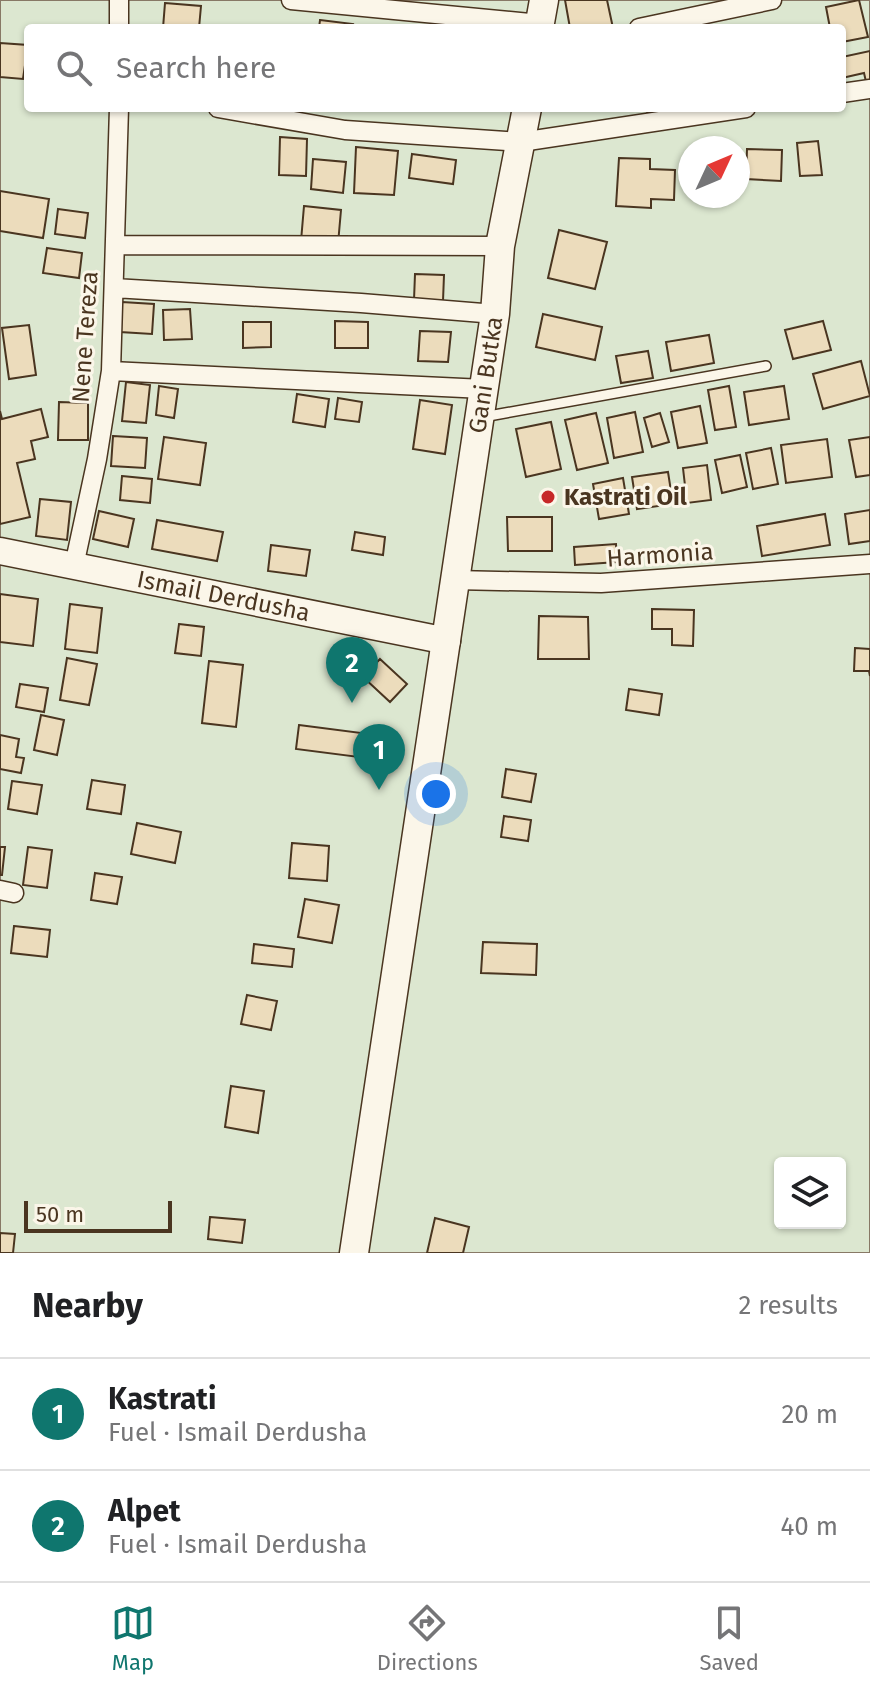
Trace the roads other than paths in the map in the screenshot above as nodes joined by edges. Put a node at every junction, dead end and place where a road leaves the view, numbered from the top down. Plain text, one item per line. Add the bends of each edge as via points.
1 (119, 0) edge
2 (291, 0) edge
3 (772, 0) edge
4 (541, 17) edge
5 (119, 24) edge
6 (658, 24) edge
7 (870, 89) edge
8 (846, 92) edge
9 (119, 112) edge
10 (241, 112) edge
11 (526, 112) edge
12 (720, 112) edge
13 (521, 142) junction
14 (116, 245) junction
15 (500, 246) junction
16 (114, 288) junction
17 (495, 314) junction
18 (766, 366) dead end
19 (111, 371) junction
20 (484, 389) junction
21 (479, 417) junction
22 (0, 551) edge
23 (870, 564) edge
24 (74, 566) junction
25 (454, 580) junction
26 (447, 641) junction
27 (354, 1253) edge

1 - 5 street
2 - 4 street
3 - 6 street
7 - 8 street
9 - 14 street, Nene Tereza
10 - 13 street via 345,130
11 - 13 main road, Gani Butka
12 - 13 street
13 - 15 main road, Gani Butka
14 - 15 street
14 - 16 street, Nene Tereza
15 - 17 main road, Gani Butka
16 - 17 street
16 - 19 street, Nene Tereza
17 - 20 main road, Gani Butka
18 - 21 lane
19 - 20 street
19 - 24 street, Nene Tereza
20 - 21 main road, Gani Butka
21 - 25 main road, Gani Butka
22 - 24 main road, Ismail Derdusha
23 - 25 street, Harmonia via 601,583
24 - 26 main road, Ismail Derdusha
25 - 26 main road, Gani Butka
26 - 27 main road, Gani Butka

